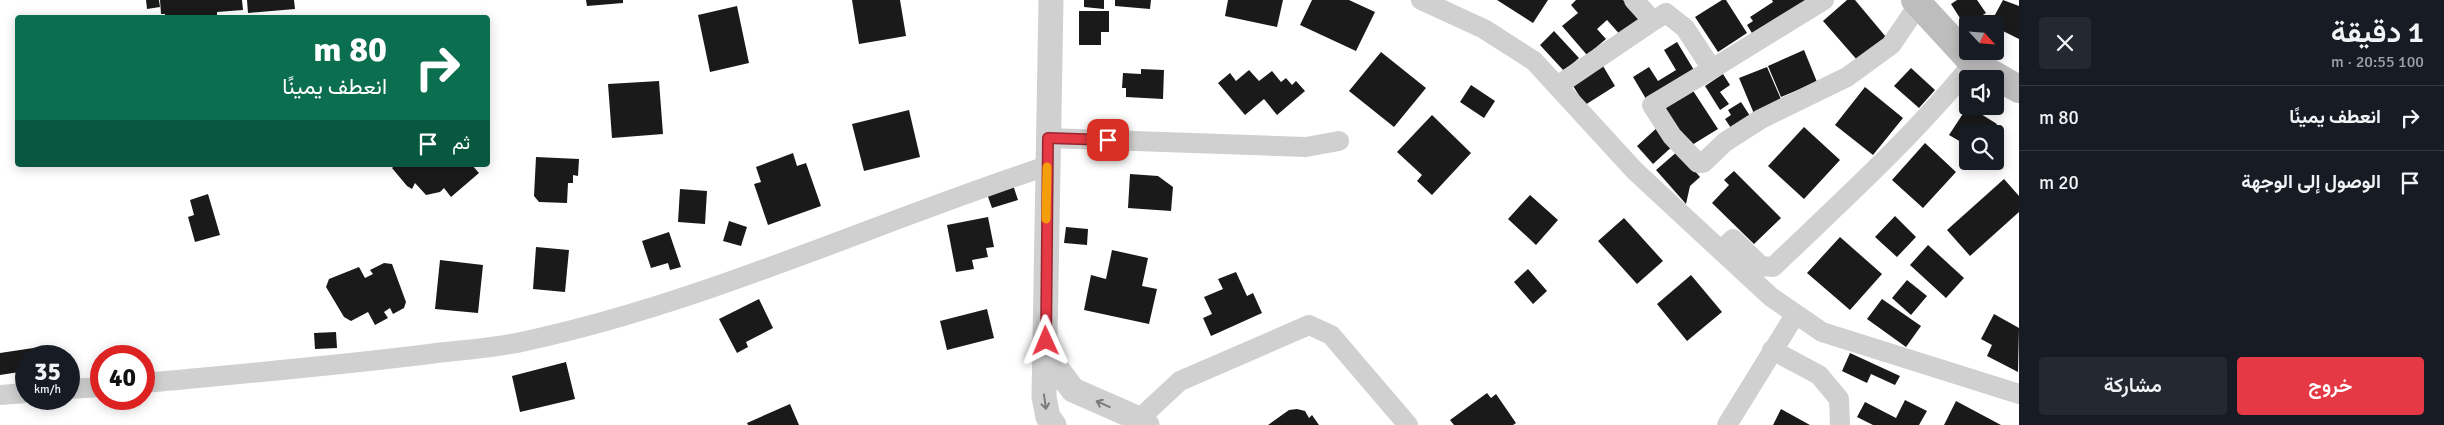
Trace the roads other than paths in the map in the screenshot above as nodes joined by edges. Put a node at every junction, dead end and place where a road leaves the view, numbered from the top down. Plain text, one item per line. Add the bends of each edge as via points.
1 (1051, 0) edge
2 (1421, 0) edge
3 (1634, 0) edge
4 (1824, 0) edge
5 (1917, 2) edge
6 (1653, 21) junction
7 (1973, 63) junction
8 (1712, 69) junction
9 (1557, 86) junction
10 (2019, 89) edge
11 (1048, 138) junction
12 (1339, 142) dead end
13 (1047, 166) junction
14 (1721, 251) junction
15 (1795, 315) junction
16 (1046, 341) junction
17 (1772, 350) junction
18 (155, 382) edge
19 (15, 394) edge
20 (2019, 394) edge
21 (0, 395) edge
22 (1143, 422) edge
23 (1054, 425) edge
24 (1408, 425) edge
25 (1727, 425) edge
26 (1840, 425) edge

1 - 11 street
2 - 9 street via 1484,29 1534,61
3 - 6 street
4 - 8 street
5 - 7 main road
5 - 8 street via 1891,45 1847,77 1761,119 1698,164 1672,136 1652,105
6 - 8 street via 1666,13 1685,28
6 - 9 street
7 - 10 main road
7 - 14 street via 1942,101 1881,164 1773,267 1760,266 1733,239
9 - 14 street via 1635,171
11 - 12 street via 1306,146
11 - 13 street
13 - 16 street
13 - 18 street via 844,242 635,314 524,342 372,361
14 - 15 street
15 - 17 street
15 - 20 street via 1822,332
22 -> 16 street via 1073,390 1058,370
16 -> 23 street via 1044,397 1048,416
17 - 25 street
17 - 26 street via 1819,374 1839,399
19 - 21 street
22 - 24 street via 1180,381 1309,325 1331,335

